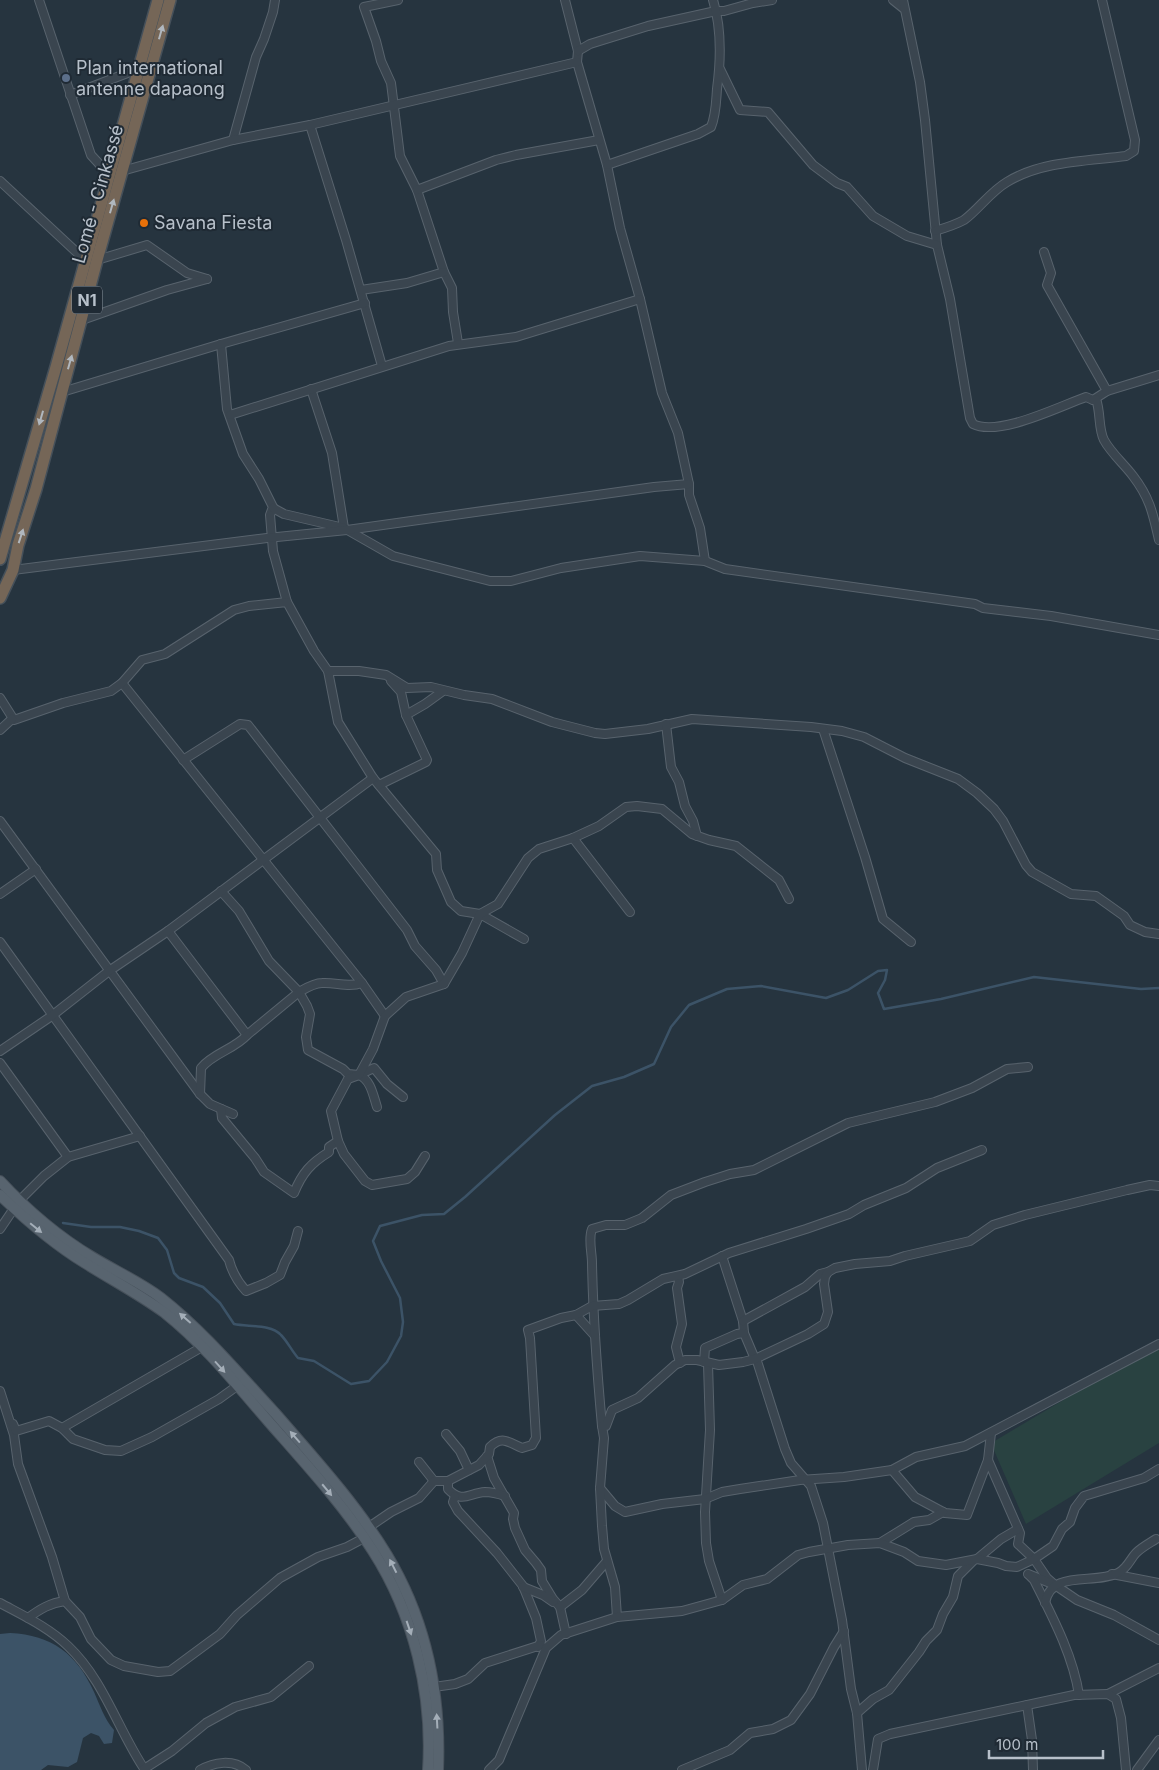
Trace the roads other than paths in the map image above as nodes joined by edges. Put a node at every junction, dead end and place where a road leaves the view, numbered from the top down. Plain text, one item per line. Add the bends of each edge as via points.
1 (39, 0) edge
2 (158, 0) edge
3 (170, 0) edge
4 (274, 0) edge
5 (398, 0) edge
6 (565, 0) edge
7 (713, 0) edge
8 (772, 0) edge
9 (893, 0) edge
10 (1102, 0) edge
11 (903, 4) edge
12 (716, 11) junction
13 (578, 51) junction
14 (577, 62) junction
15 (138, 68) junction
16 (720, 69) junction
17 (70, 94) junction
18 (394, 106) junction
19 (310, 125) junction
20 (233, 140) junction
21 (599, 140) junction
22 (607, 166) junction
23 (116, 170) junction
24 (0, 181) edge
25 (417, 190) junction
26 (936, 231) junction
27 (937, 245) junction
28 (1044, 252) dead end
29 (85, 260) junction
30 (97, 260) junction
31 (444, 272) junction
32 (361, 290) junction
33 (640, 299) junction
34 (365, 304) junction
35 (82, 320) junction
36 (221, 344) junction
37 (458, 344) dead end
38 (382, 366) junction
39 (1159, 375) edge
40 (311, 389) junction
41 (1107, 391) junction
42 (62, 392) junction
43 (1093, 400) junction
44 (230, 415) junction
45 (689, 484) junction
46 (273, 508) junction
47 (345, 529) junction
48 (273, 538) junction
49 (1159, 540) edge
50 (0, 559) edge
51 (705, 561) junction
52 (13, 570) junction
53 (0, 598) edge
54 (287, 602) junction
55 (1159, 635) edge
56 (328, 671) junction
57 (386, 675) junction
58 (122, 683) junction
59 (443, 691) junction
60 (0, 698) edge
61 (406, 715) junction
62 (12, 719) junction
63 (666, 724) junction
64 (823, 729) junction
65 (0, 730) edge
66 (183, 760) junction
67 (373, 778) junction
68 (379, 785) junction
69 (320, 817) junction
70 (0, 821) edge
71 (697, 836) junction
72 (573, 838) junction
73 (263, 860) junction
74 (36, 869) junction
75 (221, 891) junction
76 (0, 894) edge
77 (789, 899) dead end
78 (471, 912) junction
79 (630, 912) dead end
80 (480, 914) junction
81 (476, 925) junction
82 (168, 931) junction
83 (1159, 934) edge
84 (524, 939) dead end
85 (0, 942) edge
86 (911, 942) dead end
87 (109, 971) junction
88 (362, 983) junction
89 (444, 984) junction
90 (299, 992) junction
91 (53, 1015) junction
92 (385, 1016) junction
93 (247, 1035) junction
94 (0, 1051) edge
95 (0, 1063) edge
96 (1028, 1067) dead end
97 (359, 1075) junction
98 (200, 1094) junction
99 (404, 1097) dead end
100 (376, 1107) dead end
101 (221, 1110) junction
102 (233, 1114) dead end
103 (140, 1136) junction
104 (338, 1141) junction
105 (982, 1150) dead end
106 (425, 1156) dead end
107 (68, 1157) junction
108 (0, 1180) edge
109 (1159, 1186) edge
110 (0, 1195) edge
111 (16, 1204) junction
112 (0, 1230) edge
113 (298, 1231) dead end
114 (722, 1256) junction
115 (828, 1272) junction
116 (678, 1276) junction
117 (592, 1306) junction
118 (576, 1315) junction
119 (743, 1321) junction
120 (744, 1333) junction
121 (595, 1336) junction
122 (1159, 1344) edge
123 (202, 1347) junction
124 (755, 1358) junction
125 (680, 1363) junction
126 (706, 1363) junction
127 (237, 1386) junction
128 (0, 1390) edge
129 (602, 1426) junction
130 (62, 1428) junction
131 (990, 1433) junction
132 (446, 1434) dead end
133 (487, 1456) junction
134 (988, 1460) junction
135 (418, 1462) dead end
136 (1159, 1469) edge
137 (469, 1470) junction
138 (892, 1470) junction
139 (805, 1480) junction
140 (434, 1481) junction
141 (448, 1481) junction
142 (600, 1488) junction
143 (455, 1496) junction
144 (505, 1496) junction
145 (706, 1499) junction
146 (943, 1512) junction
147 (369, 1527) junction
148 (1018, 1529) junction
149 (364, 1538) junction
150 (1156, 1539) dead end
151 (880, 1543) junction
152 (828, 1549) junction
153 (1034, 1559) junction
154 (975, 1560) junction
155 (607, 1561) junction
156 (1017, 1567) junction
157 (1041, 1569) junction
158 (1028, 1574) junction
159 (1112, 1574) junction
160 (1043, 1580) junction
161 (1159, 1583) edge
162 (1056, 1585) junction
163 (523, 1586) junction
164 (722, 1600) junction
165 (65, 1601) junction
166 (1044, 1602) junction
167 (0, 1603) edge
168 (559, 1606) junction
169 (618, 1617) junction
170 (28, 1618) junction
171 (1159, 1629) edge
172 (844, 1631) junction
173 (566, 1634) junction
174 (1156, 1638) edge
175 (552, 1641) junction
176 (538, 1646) junction
177 (309, 1666) dead end
178 (1159, 1668) edge
179 (434, 1687) junction
180 (1108, 1694) junction
181 (1079, 1695) junction
182 (1027, 1705) junction
183 (857, 1713) junction
184 (1158, 1742) edge
185 (144, 1769) edge
186 (200, 1770) edge
187 (246, 1770) edge
188 (428, 1770) edge
189 (438, 1770) edge
190 (489, 1770) edge
191 (682, 1770) edge
192 (862, 1770) edge
193 (873, 1770) edge
194 (1032, 1770) edge
195 (1126, 1770) edge
196 (1136, 1770) edge

1 - 17 street
2 - 15 highway, Lomé - Cinkassé / N1
23 -> 3 highway, Lomé - Cinkassé / N1
4 - 20 street
5 - 18 street via 364,7 391,83
6 - 13 street
7 - 12 street
8 - 12 street via 724,12
9 - 11 street
10 - 26 street via 1135,140 1134,151 1126,156 1059,164 1017,176 965,219
11 - 26 street via 920,82
12 - 13 street via 648,26 590,44
12 - 16 street
13 - 14 street
14 - 18 street
14 - 21 street
15 - 17 street
15 - 23 highway, Lomé - Cinkassé / N1 via 118,139
16 - 22 street via 711,127
16 - 27 street via 740,110 768,112 813,165 847,187 873,216 907,236
17 - 23 street via 91,155 102,167
18 - 19 street
18 - 25 street via 399,151
19 - 20 street
19 - 32 street
20 - 23 street
21 - 22 street
21 - 25 street via 496,160
22 - 33 street
23 - 29 highway, Lomé - Cinkassé / N1
30 -> 23 highway, Lomé - Cinkassé / N1
24 - 29 street
25 - 31 street
26 - 27 street
27 - 43 street via 973,424 984,427 1010,424 1086,396
28 - 41 street via 1051,273 1047,285
29 -> 50 highway, Lomé - Cinkassé / N1
30 - 35 highway, Lomé - Cinkassé / N1
30 - 35 street via 147,244 187,273 207,279
31 - 32 street via 407,283
31 - 37 street via 452,288
32 - 34 street
33 - 38 street via 516,337 449,346
33 - 45 street via 662,393 678,433
34 - 36 street
34 - 38 street
42 -> 35 highway, Lomé - Cinkassé / N1
36 - 42 street
36 - 44 street via 226,404
38 - 40 street
39 - 41 street
40 - 44 street
40 - 47 street via 332,453
41 - 43 street
52 -> 42 highway, Lomé - Cinkassé / N1
43 - 49 street via 1096,399 1100,409 1104,440 1148,498
44 - 46 street via 243,454
45 - 47 street
45 - 51 street
46 - 47 street via 284,514
46 - 48 street via 270,515
47 - 48 street
47 - 51 street via 393,556 498,582 628,557
48 - 52 street
48 - 54 street via 275,562
51 - 55 street via 725,569 975,604 983,608
52 - 53 highway, Lomé - Cinkassé / N1
54 - 56 street
54 - 58 street via 234,610 165,654 142,660
56 - 57 street via 352,670
56 - 67 street via 338,722
57 - 59 street via 407,688
57 - 61 street via 401,692
58 - 62 street via 111,690
58 - 66 street
59 - 61 street
59 - 63 street via 492,699 552,722 595,733 648,729
60 - 62 street
61 - 68 street via 426,762
62 - 65 street
63 - 64 street via 692,719
63 - 71 street via 671,767
64 - 83 street via 842,730 864,737 958,779 994,809 1032,872 1071,894 1096,896 1124,916 1130,925
64 - 86 street via 883,919
66 - 69 street via 240,724 246,724
66 - 73 street
67 - 68 street
67 - 69 street
68 - 78 street via 436,854 438,870 450,902 461,911
69 - 73 street
69 - 89 street
70 - 74 street
71 - 72 street via 662,809 637,806 626,807 599,826
71 - 77 street via 736,846 779,880
72 - 79 street
72 - 80 street via 538,849 528,858 498,904
73 - 75 street
73 - 88 street
74 - 76 street
74 - 87 street
75 - 82 street
75 - 90 street via 239,911 270,961
78 - 80 street
78 - 81 street
80 - 81 street
80 - 84 street
81 - 89 street
82 - 87 street
82 - 93 street
85 - 91 street
87 - 91 street
87 - 98 street
88 - 90 street via 353,986 322,983
88 - 92 street
89 - 92 street via 406,998
90 - 93 street
90 - 97 street via 310,1014 306,1037 308,1050 348,1074
91 - 94 street
91 - 103 street
92 - 97 street
93 - 98 street via 236,1046 204,1065 200,1073
95 - 107 street
96 - 117 street via 1007,1069 972,1088 935,1102 848,1123 754,1170 713,1179 671,1195 642,1218 625,1225 592,1229
97 - 99 street via 374,1068
97 - 100 street via 365,1077 371,1088
97 - 104 street via 348,1078 331,1111
98 - 101 street
101 - 102 street
101 - 104 street via 222,1118 264,1172 294,1193 299,1180 313,1162 329,1152 329,1147
103 - 107 street
103 - 113 street via 229,1260 237,1281 246,1291 280,1275
104 - 106 street via 344,1154 365,1181 372,1185 407,1179
105 - 114 street via 937,1168 906,1188 849,1214
107 - 111 street
108 - 111 main road
109 - 115 street via 1150,1185 1064,1204 993,1225 970,1241
110 - 111 main road
111 - 112 street
111 -> 123 main road via 57,1244 159,1309
147 -> 111 main road via 284,1424 186,1318 151,1291 71,1243
114 - 116 street
114 - 119 street
115 - 119 street
115 - 124 street via 824,1284 828,1312 824,1324
116 - 117 street via 663,1279 619,1304
116 - 125 street via 682,1324 676,1347
117 - 118 street
117 - 121 street
118 - 121 street
118 - 133 street via 528,1330 536,1438 532,1445 522,1448 502,1440 496,1441
119 - 120 street
120 - 124 street
120 - 126 street via 705,1348
121 - 129 street
122 - 131 street
123 -> 127 main road
123 - 130 street
124 - 126 street via 719,1365
124 - 139 street via 785,1449 791,1463
125 - 126 street via 690,1360
125 - 129 street via 638,1398 612,1410 606,1426
126 - 145 street via 710,1430
127 - 130 street via 152,1437 121,1451 105,1450 73,1439
127 -> 149 main road via 342,1507
128 - 130 street via 16,1431 49,1421
128 - 165 street via 14,1435 18,1464
129 - 142 street
131 - 134 street
131 - 138 street via 965,1446 916,1457
132 - 137 street
133 - 137 street
133 - 144 street via 494,1478
134 - 146 street via 967,1515
134 - 148 street
135 - 140 street
136 - 153 street via 1144,1478 1084,1496 1054,1546
137 - 141 street
138 - 139 street
138 - 146 street via 915,1497
139 - 145 street via 722,1492
139 - 152 street via 820,1514
140 - 141 street
140 - 147 street via 419,1498
141 - 143 street via 448,1489
142 - 145 street via 624,1512
142 - 155 street
143 - 144 street via 463,1498 486,1492
143 - 163 street via 453,1502 458,1511
144 - 168 street via 514,1513 515,1528 525,1550 541,1570 542,1581
145 - 164 street via 707,1552
146 - 151 street via 930,1520 914,1522
179 -> 147 main road via 425,1645 410,1604 388,1557
148 - 153 street via 1018,1544
148 - 154 street
149 - 165 street via 318,1557 280,1578 220,1634 170,1671 124,1666 111,1660 91,1639 80,1617
149 -> 188 main road via 389,1579 418,1655 428,1710
150 - 159 street via 1136,1552 1127,1566
151 - 152 street
151 - 154 street via 918,1561 946,1565
152 - 164 street via 798,1555 767,1579 743,1584
152 - 172 street
153 - 156 street
153 - 157 street
154 - 156 street
154 - 183 street via 958,1576 953,1597 937,1630 889,1690
155 - 168 street via 582,1590
155 - 169 street
156 - 158 street
157 - 160 street
157 - 162 street
158 - 160 street
158 - 166 street
159 - 161 street
159 - 162 street
160 - 162 street
160 - 166 street
162 - 166 street via 1048,1590
162 - 174 street via 1077,1600 1114,1615
163 - 168 street
163 - 176 street via 536,1618
164 - 169 street via 682,1610
165 - 170 street via 52,1603
166 - 181 street via 1076,1674
167 - 170 street
168 - 173 street
169 - 173 street
170 - 185 street via 69,1646 92,1674
171 - 174 street
172 - 183 street
172 - 191 street via 810,1694 791,1720 773,1729 750,1733 730,1750
173 - 175 street
175 - 176 street
175 - 190 street via 546,1648 499,1760
176 - 179 street via 485,1663 468,1679 456,1684
177 - 185 street via 271,1697 234,1707 206,1723
178 - 180 street
189 -> 179 main road
180 - 181 street
180 - 195 street via 1116,1699 1121,1718
181 - 182 street
182 - 193 street via 890,1734 878,1740
182 - 194 street
183 - 192 street
184 - 196 street
186 - 187 street via 208,1765 231,1762

